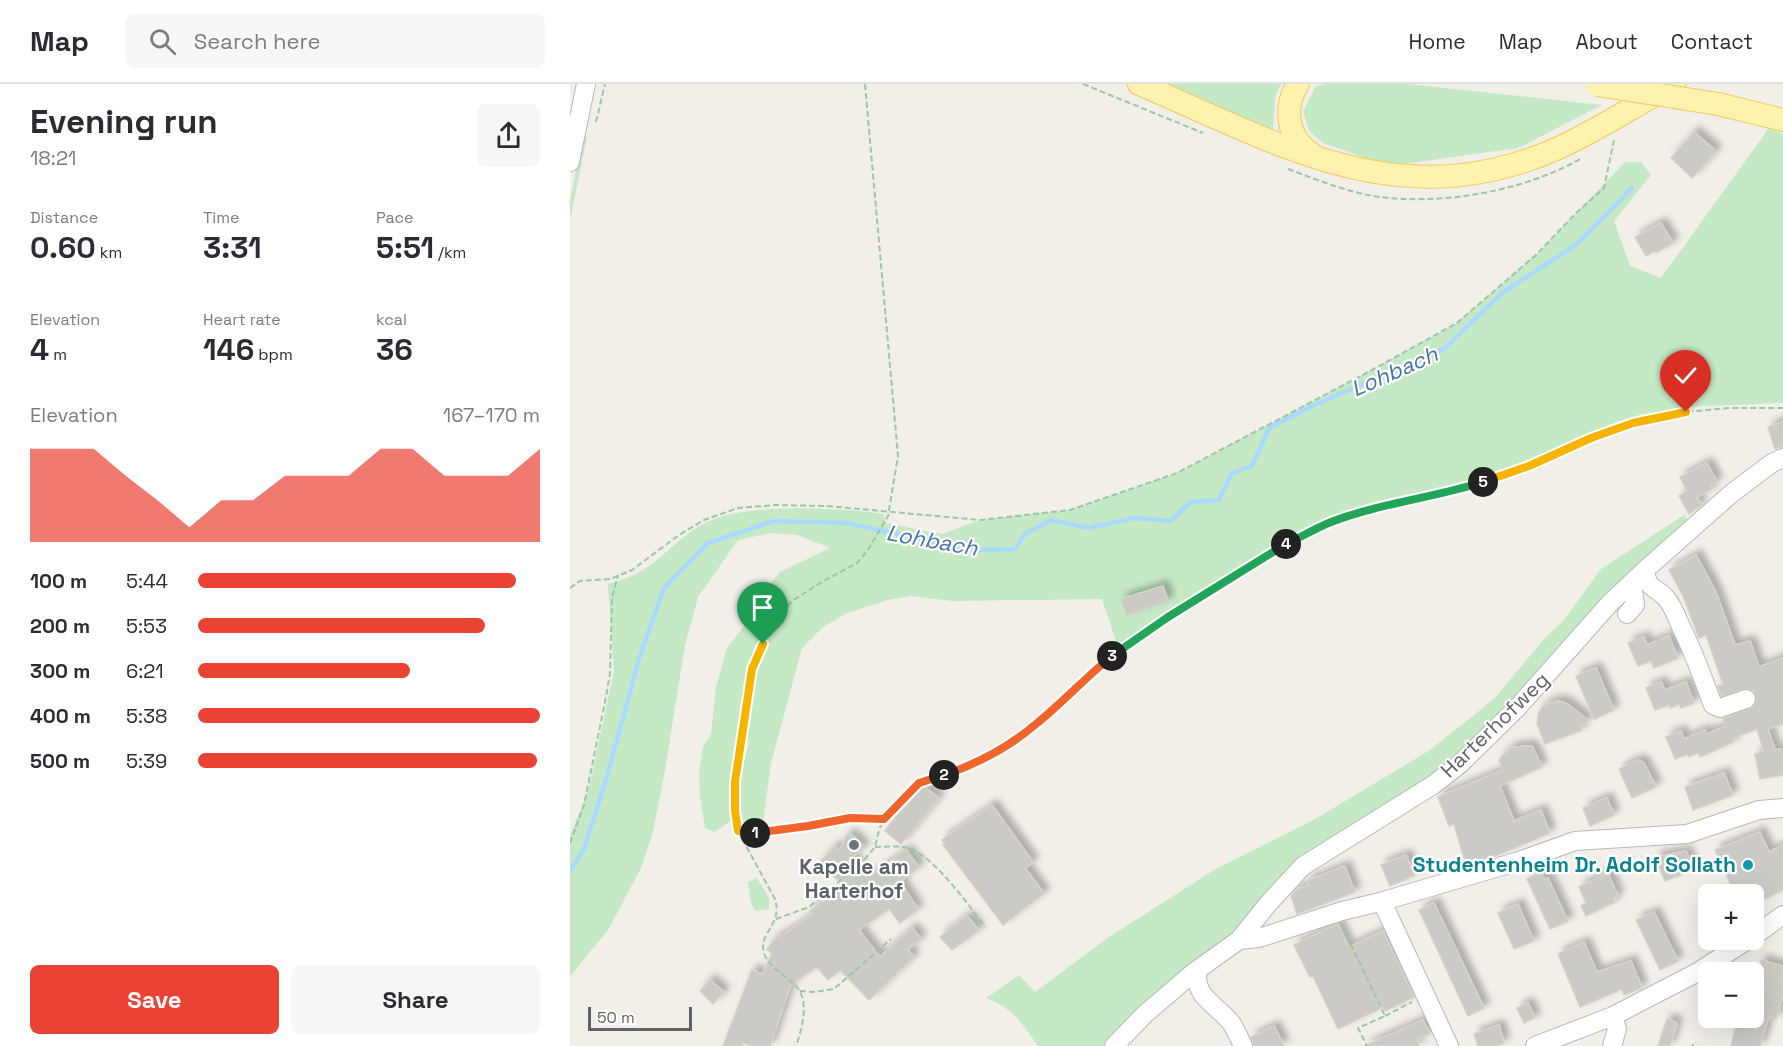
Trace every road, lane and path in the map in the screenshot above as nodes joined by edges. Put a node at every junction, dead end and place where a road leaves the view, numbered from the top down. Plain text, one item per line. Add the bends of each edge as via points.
1 (586, 84) edge
2 (865, 84) edge
3 (1083, 84) edge
4 (1138, 84) edge
5 (1298, 84) edge
6 (1674, 84) edge
7 (1592, 85) edge
8 (1783, 120) edge
9 (1206, 135) dead end
10 (1622, 135) dead end
11 (1614, 140) junction
12 (1604, 146) dead end
13 (1585, 156) dead end
14 (1318, 158) junction
15 (570, 162) edge
16 (1282, 166) dead end
17 (1783, 408) edge
18 (1783, 458) edge
19 (889, 511) junction
20 (1645, 570) junction
21 (618, 575) junction
22 (1632, 583) junction
23 (570, 588) edge
24 (1627, 614) dead end
25 (1746, 699) dead end
26 (1783, 808) edge
27 (884, 819) junction
28 (738, 831) junction
29 (570, 843) edge
30 (875, 847) junction
31 (1380, 902) junction
32 (1783, 915) edge
33 (776, 919) junction
34 (985, 927) dead end
35 (1342, 927) dead end
36 (1764, 929) edge
37 (891, 939) dead end
38 (1239, 940) junction
39 (1732, 950) edge
40 (1198, 970) junction
41 (800, 991) junction
42 (1426, 995) junction
43 (1385, 1016) junction
44 (1613, 1016) junction
45 (796, 1046) edge
46 (1114, 1046) edge
47 (1243, 1046) edge
48 (1367, 1046) edge
49 (1449, 1046) edge
50 (1535, 1046) edge
51 (1612, 1046) edge

1 - 15 street
2 - 19 path via 898,456
3 - 9 path
4 - 14 main road via 1277,145
5 - 14 main road via 1290,106 1292,133 1300,145
6 - 14 main road via 1563,146 1497,169 1454,177 1412,177
7 - 8 main road, bridge via 1718,104
10 - 11 path
11 - 12 path
11 - 19 path via 1604,188 1537,254 1457,323 1177,473 1070,510 980,520
13 - 16 path via 1557,172 1505,190 1421,200 1379,197 1325,184
17 - 27 path via 1686,412 1633,423 1489,480 1330,522 1277,548 1119,650 1038,723 1003,748 919,783
18 - 20 street, Harterhofweg via 1732,493
19 - 21 path via 786,505 738,508 704,520 632,570
19 - 28 path via 884,526 857,563 792,601 758,653 735,782
20 - 22 street, Harterhofweg
20 - 25 street via 1651,588 1672,607 1713,705 1720,708
21 - 23 path via 580,581
21 - 29 path via 612,598 606,697 584,805
22 - 24 street via 1635,605
22 - 38 street, Harterhofweg via 1460,764 1303,866
26 - 31 street via 1759,810 1687,834 1575,841
27 - 28 path via 858,817 770,832
27 - 30 path
28 - 33 path via 775,900
30 - 33 path via 809,907
30 - 34 path via 910,848 956,889
31 - 38 street via 1259,938
31 - 42 street
32 - 36 street
33 - 41 path via 765,938 764,953 773,967
35 - 43 path
37 - 41 path via 834,988
38 - 40 street, Harterhofweg
39 - 44 street
40 - 46 street, Harterhofweg
40 - 47 street via 1199,990 1231,1023
41 - 45 path via 803,1013
42 - 43 path
42 - 49 street
43 - 48 path via 1358,1028
44 - 50 street
44 - 51 street via 1617,1029

